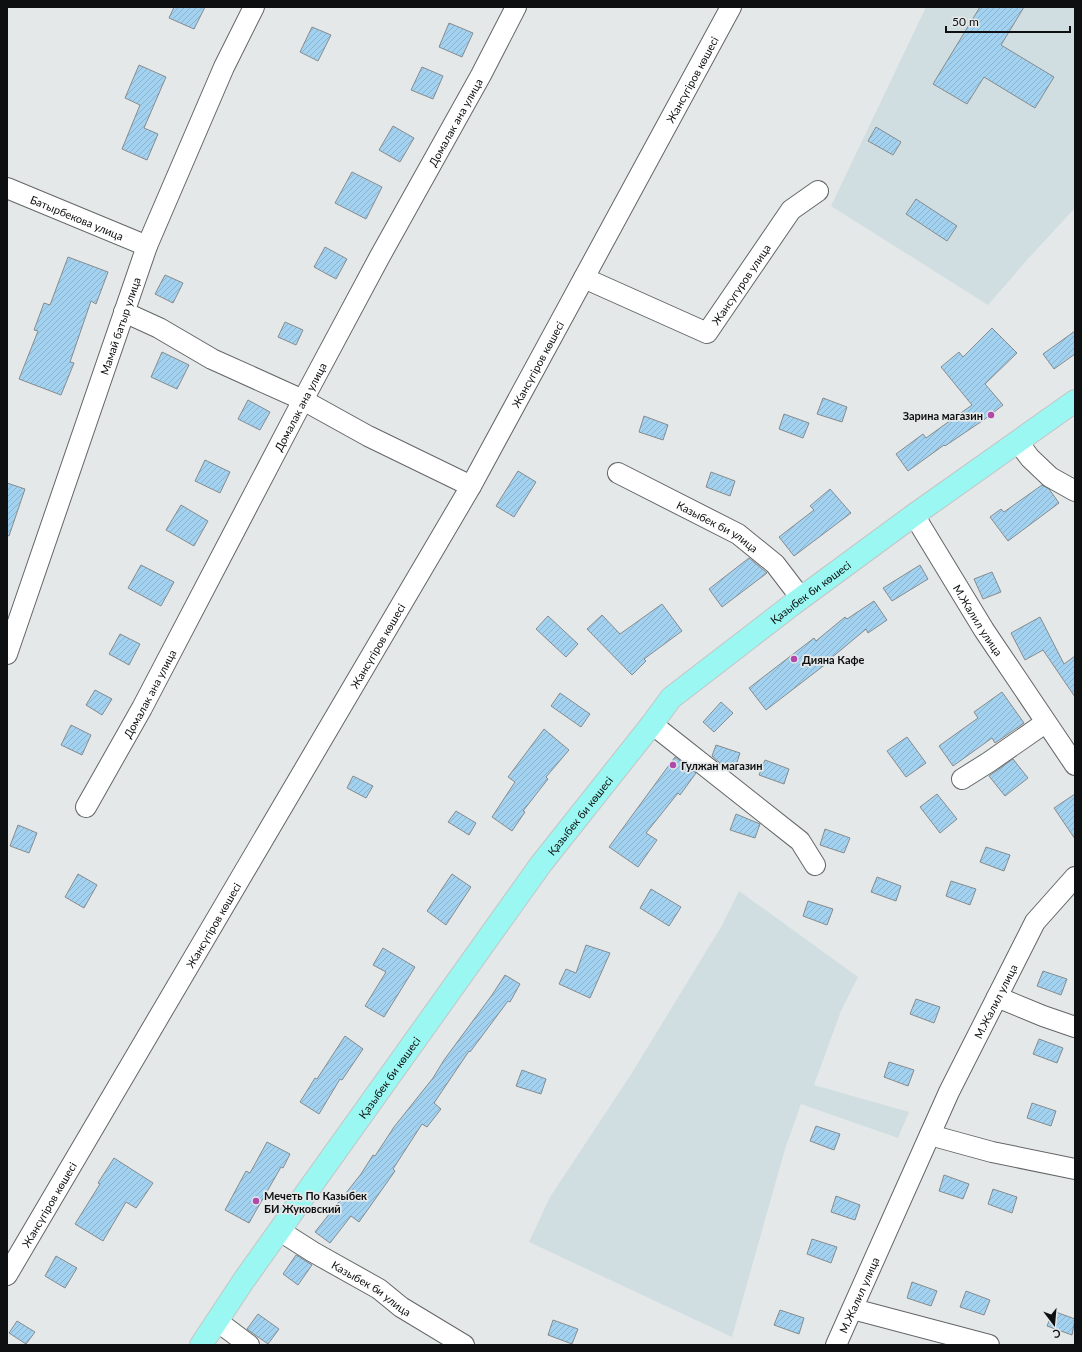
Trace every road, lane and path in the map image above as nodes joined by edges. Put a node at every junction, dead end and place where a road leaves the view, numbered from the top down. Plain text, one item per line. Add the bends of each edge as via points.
1 (254, 7) edge
2 (516, 7) edge
3 (731, 7) edge
4 (7, 188) edge
5 (818, 191) dead end
6 (147, 246) junction
7 (584, 278) junction
8 (124, 312) junction
9 (303, 400) junction
10 (1075, 401) edge
11 (1018, 442) junction
12 (618, 473) dead end
13 (471, 486) junction
14 (1075, 491) edge
15 (914, 515) junction
16 (801, 598) junction
17 (7, 654) edge
18 (1045, 723) junction
19 (652, 724) junction
20 (1075, 766) edge
21 (962, 779) dead end
22 (86, 807) dead end
23 (815, 865) dead end
24 (1075, 877) edge
25 (997, 997) junction
26 (1075, 1026) edge
27 (930, 1135) junction
28 (1075, 1169) edge
29 (280, 1231) junction
30 (7, 1275) edge
31 (853, 1309) junction
32 (217, 1321) junction
33 (201, 1345) edge
34 (249, 1345) edge
35 (464, 1345) edge
36 (836, 1345) edge
37 (989, 1345) edge

1 - 6 street, Мамай батыр улица via 224,67
2 - 9 street, Домалак ана улица
3 - 7 street, Жансүгіров көшесі
4 - 6 street, Батырбекова улица
5 - 7 street, Жансугуров улица via 791,210 707,334
6 - 8 street, Мамай батыр улица
7 - 13 street, Жансүгіров көшесі
8 - 9 street via 159,328 212,359
8 - 17 street, Мамай батыр улица
9 - 13 street via 368,436
9 - 22 street, Домалак ана улица via 142,708
10 - 11 main road, Қазыбек би көшесі
11 - 14 street via 1050,477
11 - 15 main road, Қазыбек би көшесі
12 - 16 street, Казыбек би улица via 738,534 775,564
13 - 30 street, Жансүгіров көшесі
15 - 16 main road, Қазыбек би көшесі
15 - 18 street, М.Жалил улица via 984,630
16 - 19 main road, Қазыбек би көшесі via 671,698
18 - 20 street, М.Жалил улица
18 - 21 street
19 - 23 street via 800,842
19 - 29 main road, Қазыбек би көшесі via 541,864
24 - 25 street, М.Жалил улица via 1035,922
25 - 26 street
25 - 27 street, М.Жалил улица
27 - 28 street via 992,1152
27 - 31 street, М.Жалил улица
29 - 32 main road, Қазыбек би көшесі
29 - 35 street, Казыбек би улица via 379,1289 401,1307
31 - 36 street, М.Жалил улица
31 - 37 street
32 - 33 main road, Қазыбек би көшесі
32 - 34 street

